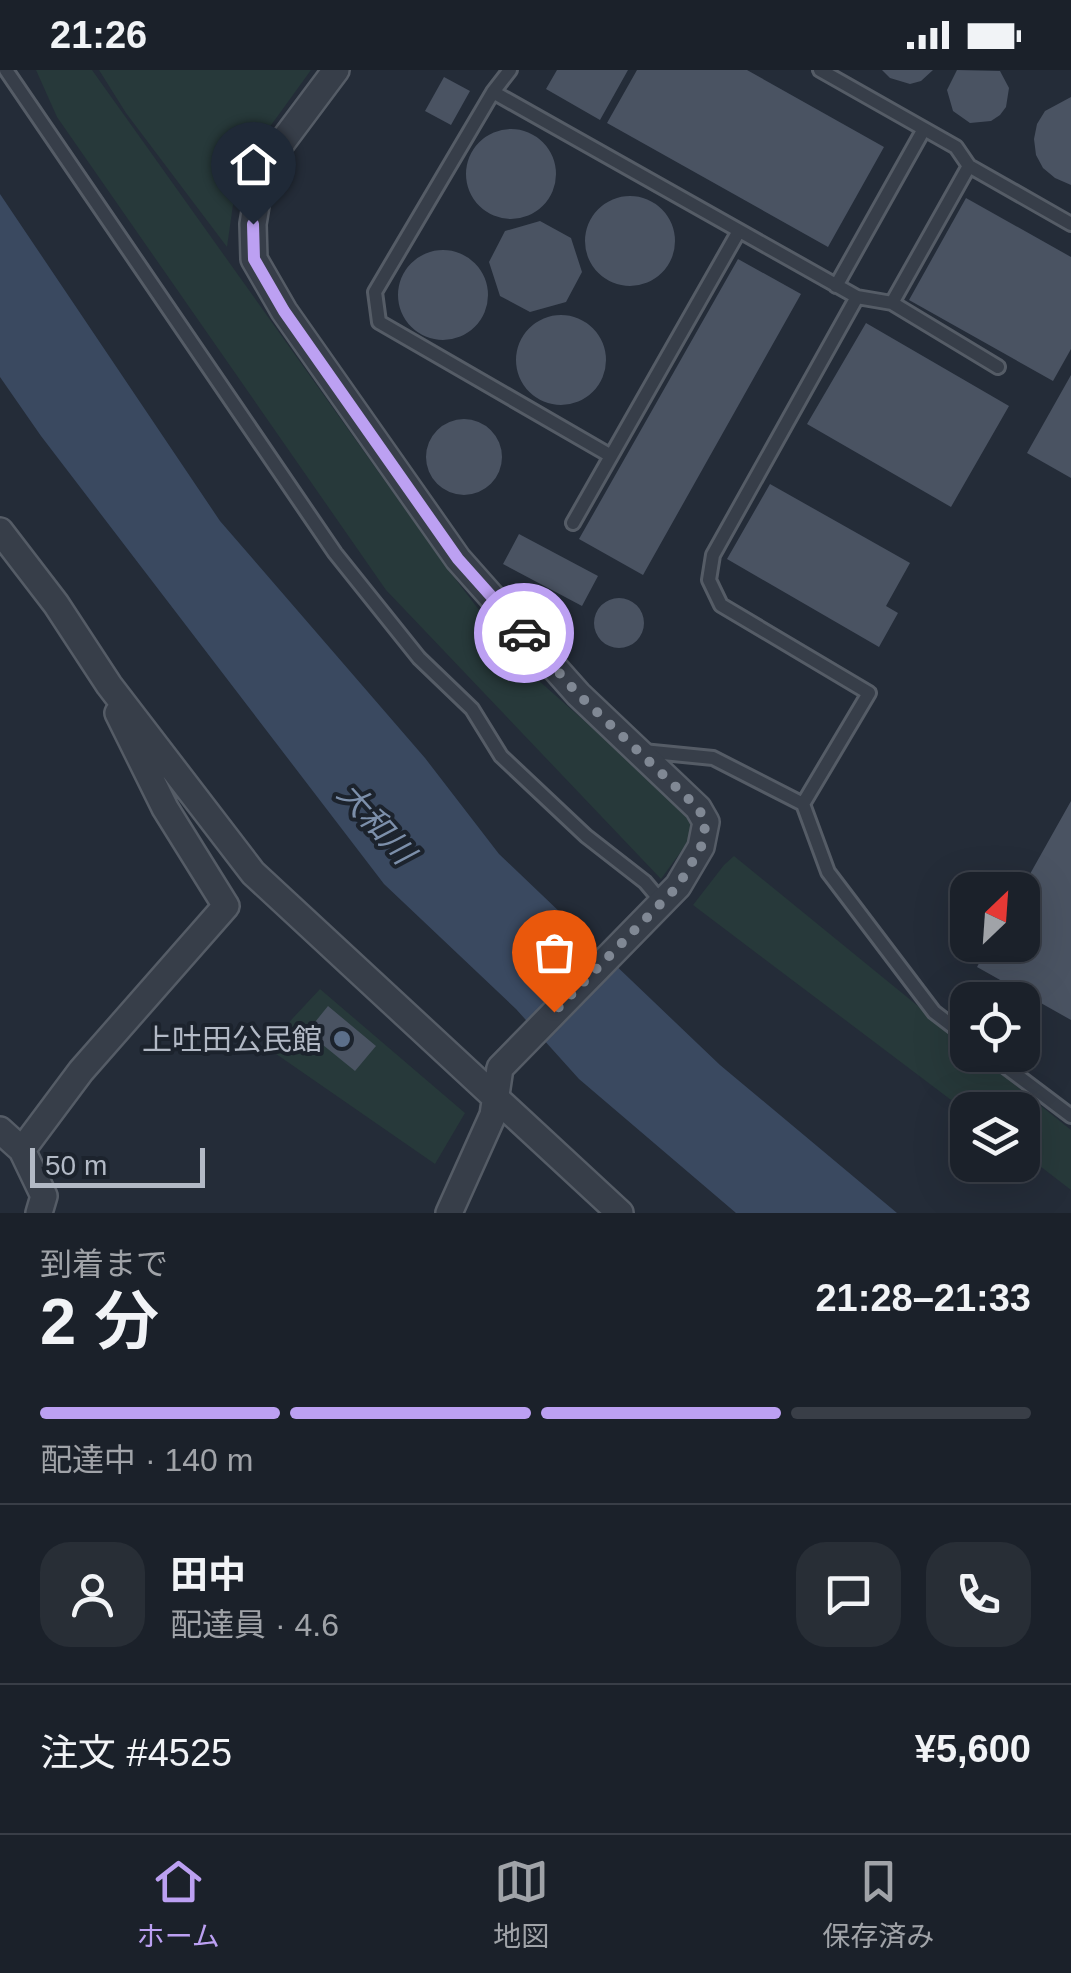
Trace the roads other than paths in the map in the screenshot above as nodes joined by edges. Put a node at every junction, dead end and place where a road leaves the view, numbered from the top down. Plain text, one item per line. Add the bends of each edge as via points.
1 (6, 70) edge
2 (336, 70) edge
3 (510, 70) edge
4 (828, 72) edge
5 (493, 92) junction
6 (924, 128) junction
7 (970, 166) junction
8 (1071, 224) edge
9 (739, 231) junction
10 (836, 286) junction
11 (857, 297) junction
12 (892, 303) junction
13 (998, 367) dead end
14 (611, 456) junction
15 (573, 523) dead end
16 (0, 531) edge
17 (108, 685) junction
18 (635, 750) junction
19 (804, 804) junction
20 (661, 902) junction
21 (950, 1024) edge
22 (1013, 1072) edge
23 (496, 1096) junction
24 (1071, 1116) edge
25 (0, 1130) edge
26 (22, 1150) junction
27 (39, 1213) edge
28 (449, 1213) edge
29 (620, 1213) edge

1 - 20 lane via 347,568 419,658 472,709 500,756
2 - 18 street via 260,181 254,259 458,559
3 - 5 lane
4 - 6 lane
5 - 9 lane
5 - 14 lane via 375,292 380,322
6 - 7 lane via 956,147
6 - 10 lane
7 - 8 lane
7 - 12 lane
9 - 10 lane
9 - 14 lane
10 - 11 lane
11 - 12 lane
11 - 19 lane via 713,555 708,580 721,605 869,692
12 - 13 lane
14 - 15 lane
16 - 17 street
17 - 23 street via 253,873
17 - 26 street via 165,808 226,906 80,1072
18 - 19 lane via 714,758
18 - 20 street via 706,822 701,847
19 - 21 lane via 828,872
20 - 23 street via 500,1068
22 - 24 lane
23 - 28 street
23 - 29 street
25 - 26 street
26 - 27 street via 44,1196

